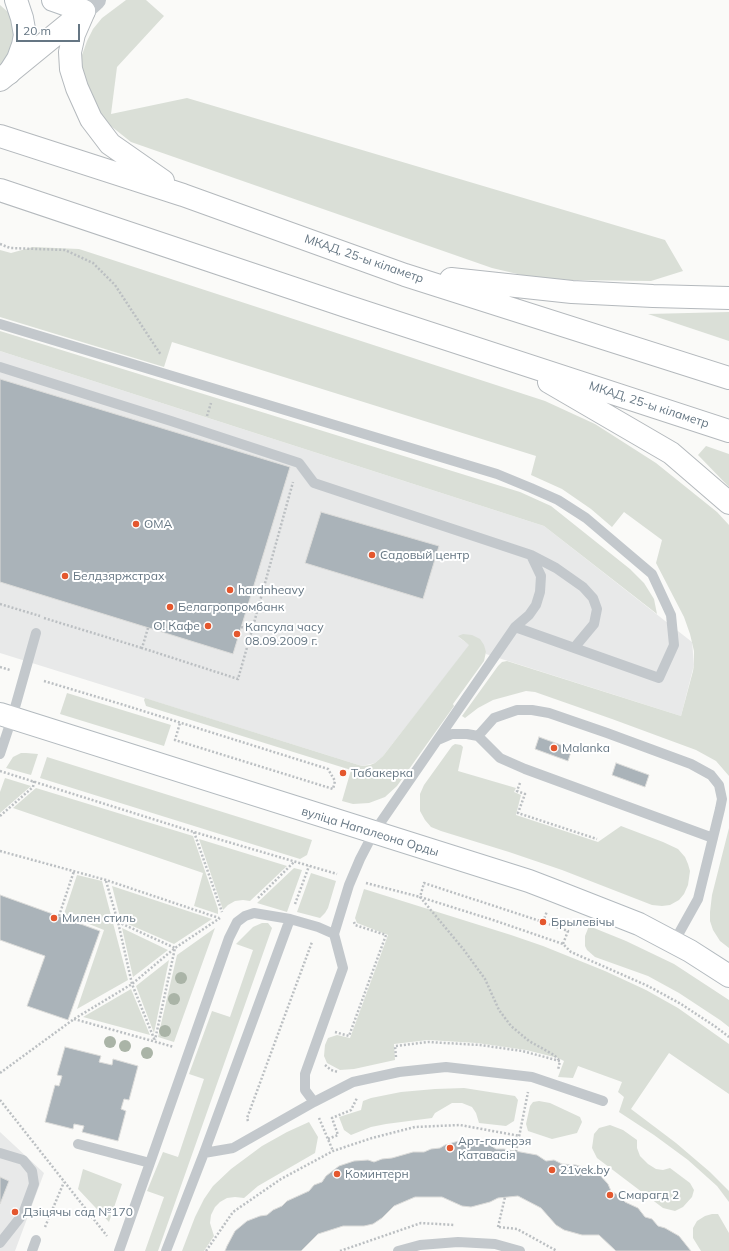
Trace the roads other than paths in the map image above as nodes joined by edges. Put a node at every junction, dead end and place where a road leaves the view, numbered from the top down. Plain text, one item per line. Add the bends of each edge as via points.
1 (16, 0) edge
2 (53, 0) edge
3 (90, 5) edge
4 (4, 77) edge
5 (0, 136) edge
6 (0, 190) edge
7 (184, 195) junction
8 (405, 275) junction
9 (729, 298) edge
10 (0, 324) edge
11 (512, 360) junction
12 (0, 366) edge
13 (729, 378) edge
14 (729, 431) edge
15 (729, 503) edge
16 (531, 555) junction
17 (515, 626) junction
18 (36, 633) dead end
19 (574, 648) junction
20 (6, 716) edge
21 (478, 736) junction
22 (438, 740) junction
23 (0, 754) edge
24 (374, 832) junction
25 (713, 838) junction
26 (290, 919) junction
27 (334, 934) junction
28 (674, 942) junction
29 (729, 976) edge
30 (603, 1101) dead end
31 (314, 1102) junction
32 (78, 1144) dead end
33 (0, 1153) edge
34 (204, 1153) junction
35 (150, 1163) junction
36 (39, 1236) road end
37 (0, 1242) edge
38 (32, 1251) edge
39 (119, 1251) edge
40 (166, 1251) edge
41 (398, 1251) edge
42 (520, 1251) edge

1 - 4 main road via 22,18 23,46 18,59
2 - 3 main road
3 - 4 main road
3 - 7 main road via 74,34 70,52 77,88 91,119 110,144
5 - 7 main road, МКАД, 25-ы кіламетр
6 - 11 main road, МКАД, 25-ы кіламетр
7 - 8 main road, МКАД, 25-ы кіламетр
8 - 9 main road via 572,292
8 - 13 main road, МКАД, 25-ы кіламетр
10 - 19 lane via 497,474 558,500 586,518 652,574 671,614 674,645 659,678
11 - 14 main road, МКАД, 25-ы кіламетр
11 - 15 main road via 671,453
12 - 16 lane via 299,463 314,483
16 - 17 lane via 541,576 540,592 536,605 529,615
16 - 19 lane via 556,568 583,587 593,598 597,609 594,624
17 - 19 lane
17 - 22 lane
18 - 20 lane
20 - 23 lane
20 - 24 main road, вуліца Напалеона Орды
21 - 22 lane via 452,734
21 - 25 lane via 500,758 525,769
21 - 25 lane via 494,718 517,710 532,710 607,732 691,764 711,776 719,785 722,799
22 - 24 lane
24 - 27 lane via 352,878
24 - 28 main road, вуліца Напалеона Орды via 554,891 639,924
25 - 28 lane via 698,899
26 - 27 lane
26 - 34 lane
26 - 35 lane via 254,913 238,922 229,938
27 - 31 lane via 343,968 305,1074 305,1090
28 - 29 main road, вуліца Напалеона Орды
30 - 31 lane via 532,1077 446,1067 399,1072 353,1082
31 - 34 lane via 233,1148
32 - 35 lane
33 - 37 lane via 23,1160 32,1171 34,1184 23,1214
34 - 40 lane
35 - 39 lane
36 - 38 lane
41 - 42 lane via 420,1245 458,1242 495,1244

